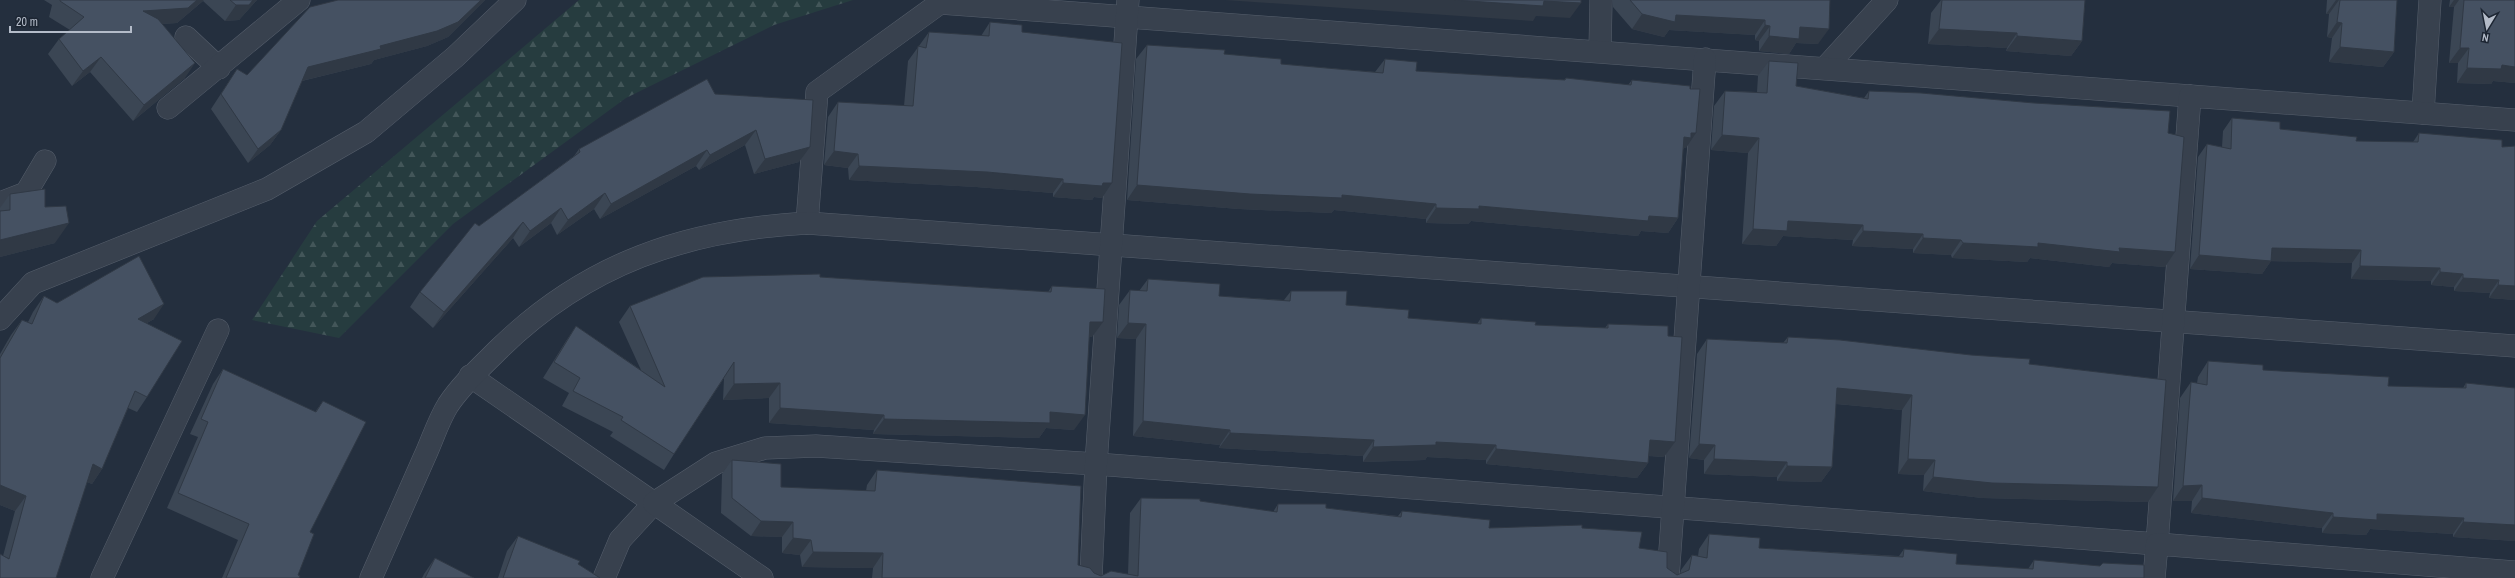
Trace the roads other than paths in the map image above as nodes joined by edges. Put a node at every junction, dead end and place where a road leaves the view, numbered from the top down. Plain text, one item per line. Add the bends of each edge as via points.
1 (300, 0) edge
2 (515, 0) edge
3 (1602, 0) edge
4 (1887, 0) edge
5 (2430, 0) edge
6 (1128, 8) edge
7 (186, 37) dead end
8 (1600, 51) junction
9 (1706, 59) junction
10 (219, 68) junction
11 (1825, 68) junction
12 (2190, 96) junction
13 (168, 108) dead end
14 (2423, 113) junction
15 (2515, 120) edge
16 (45, 161) dead end
17 (0, 203) edge
18 (807, 223) junction
19 (1112, 245) junction
20 (1690, 286) junction
21 (0, 319) edge
22 (2173, 322) junction
23 (218, 330) dead end
24 (2515, 346) edge
25 (470, 376) junction
26 (1096, 464) junction
27 (654, 503) junction
28 (1674, 508) junction
29 (2157, 544) junction
30 (2515, 572) edge
31 (102, 578) edge
32 (371, 578) edge
33 (604, 578) edge
34 (762, 578) edge
35 (1091, 578) edge
36 (1668, 578) edge
37 (2154, 578) edge

1 - 10 street
2 - 21 street via 455,57 366,132 267,189 33,283
3 - 8 street
4 - 11 street
5 - 14 street
6 - 8 street
6 - 18 street via 940,3 817,92
6 - 19 street
7 - 10 street
8 - 9 street
9 - 11 street
9 - 20 street
10 - 13 street
11 - 12 street
12 - 14 street
12 - 22 street
14 - 15 street
16 - 17 street via 26,193
18 - 19 street
18 - 25 street via 760,226 714,233 670,245 620,264 525,323
19 - 20 street
19 - 26 street
20 - 22 street
20 - 28 street
22 - 24 street
22 - 29 street
23 - 31 street
25 - 27 street
25 - 32 street via 447,406
26 - 27 street via 816,446 765,448 716,463
26 - 28 street
26 - 35 street
27 - 33 street via 620,540
27 - 34 street
28 - 29 street
28 - 36 street
29 - 30 street
29 - 37 street

